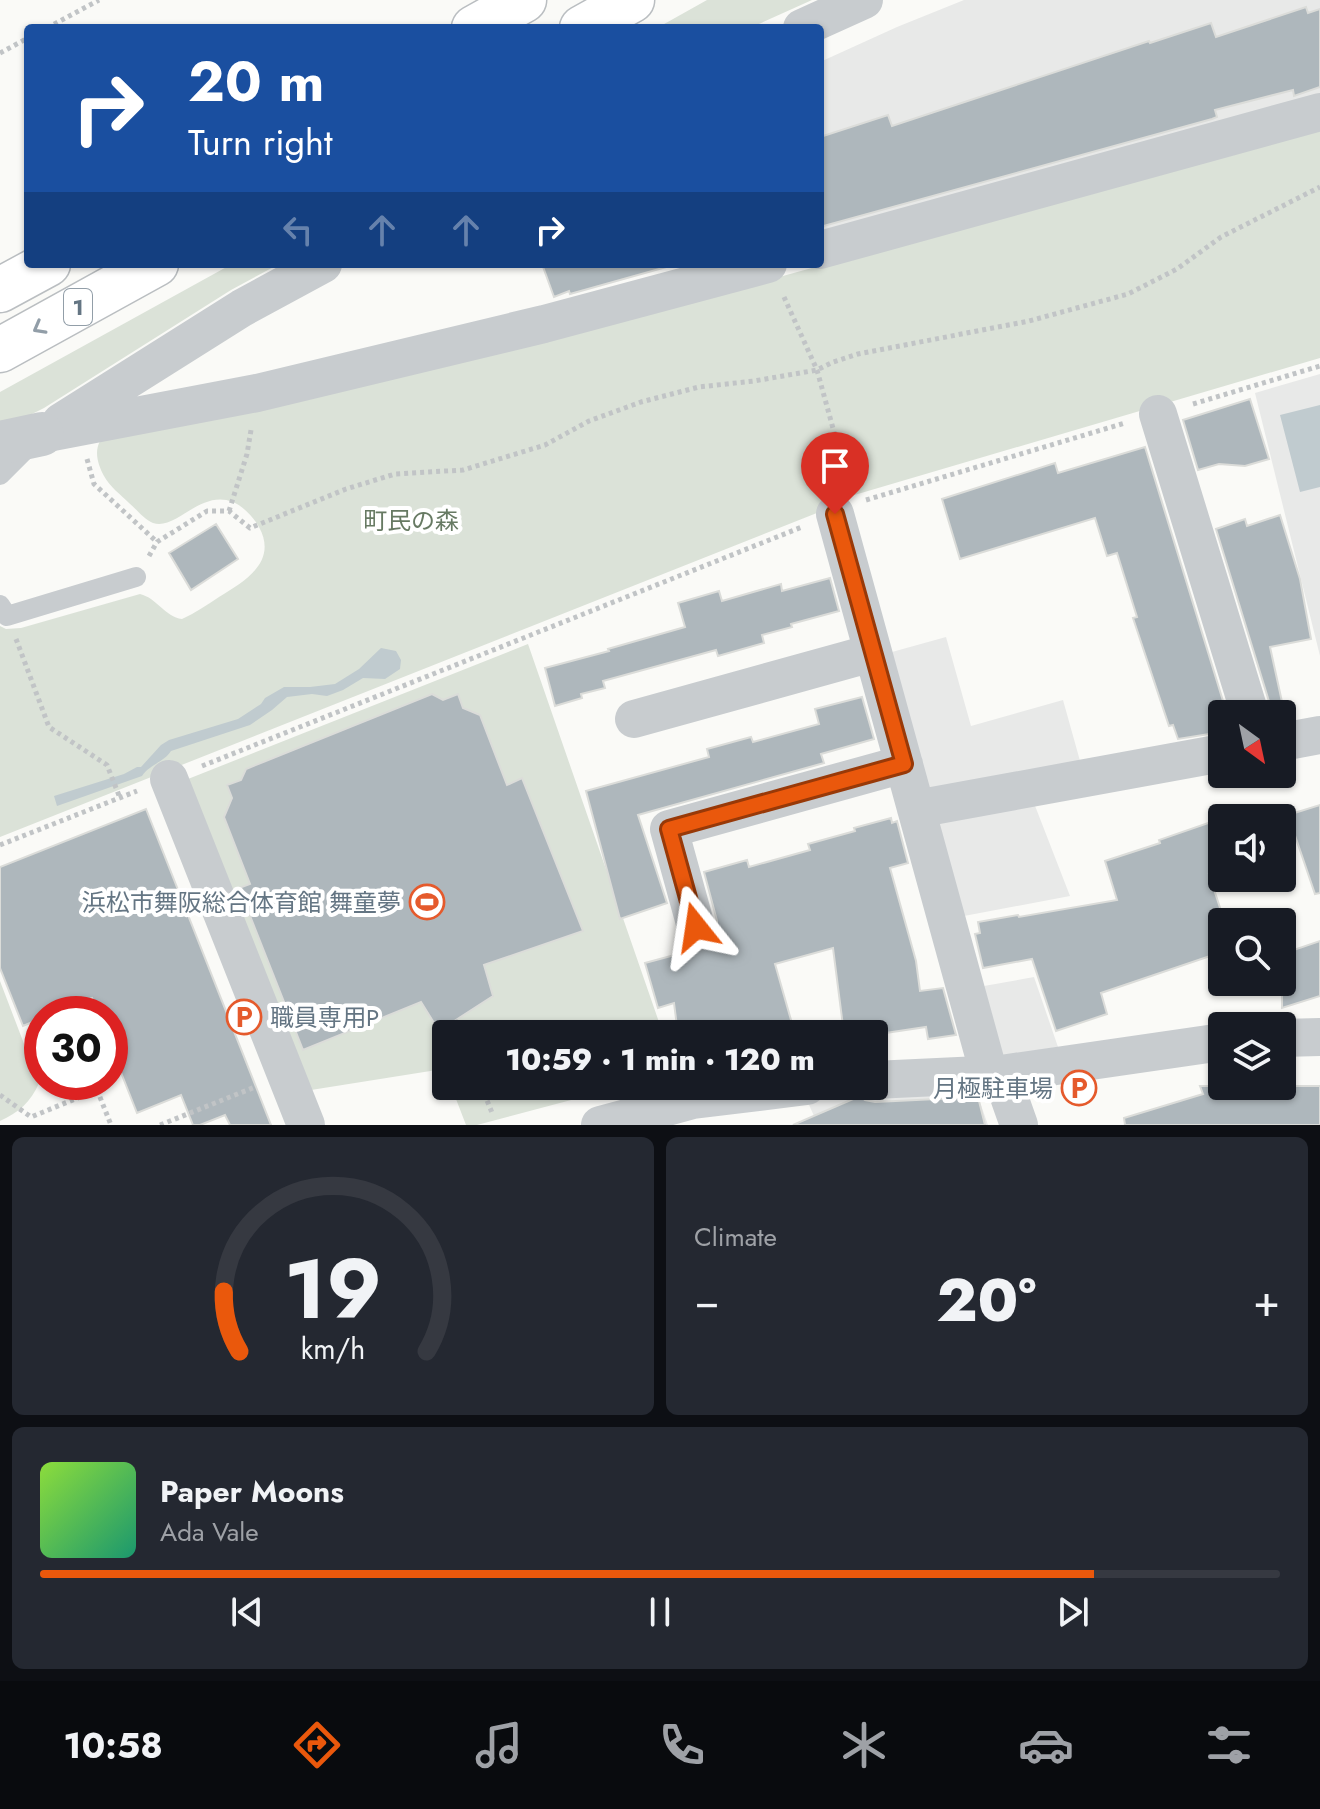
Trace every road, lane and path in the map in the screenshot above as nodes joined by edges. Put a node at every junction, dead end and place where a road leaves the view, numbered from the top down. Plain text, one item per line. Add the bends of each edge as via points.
1 (99, 0) edge
2 (524, 0) edge
3 (632, 0) edge
4 (864, 0) edge
5 (54, 24) edge
6 (481, 24) edge
7 (589, 24) edge
8 (811, 24) edge
9 (24, 40) edge
10 (0, 53) edge
11 (1320, 112) edge
12 (1320, 187) edge
13 (824, 249) edge
14 (41, 268) edge
15 (149, 268) edge
16 (316, 268) edge
17 (775, 277) edge
18 (0, 290) edge
19 (0, 350) edge
20 (1320, 366) edge
21 (817, 370) junction
22 (257, 393) junction
23 (1158, 414) junction
24 (40, 435) edge
25 (0, 475) edge
26 (844, 509) junction
27 (229, 511) junction
28 (157, 542) junction
29 (136, 577) joint
30 (4, 610) edge
31 (872, 653) junction
32 (1246, 700) edge
33 (634, 719) dead end
34 (1320, 735) edge
35 (1296, 739) edge
36 (1208, 756) edge
37 (904, 764) junction
38 (169, 779) junction
39 (120, 798) junction
40 (916, 809) junction
41 (0, 845) edge
42 (696, 927) dead end
43 (1320, 1037) edge
44 (1296, 1038) edge
45 (1208, 1044) edge
46 (995, 1074) junction
47 (286, 1075) junction
48 (888, 1079) edge
49 (0, 1095) edge
50 (73, 1100) edge
51 (101, 1100) edge
52 (487, 1100) edge
53 (749, 1100) edge
54 (695, 1113) edge
55 (493, 1115) dead end
56 (111, 1125) edge
57 (160, 1125) edge
58 (306, 1125) edge
59 (600, 1125) edge
60 (1019, 1125) edge

1 - 5 path
2 - 6 highway
3 - 7 highway
4 - 8 street
9 - 10 path
11 - 13 street
12 - 21 path via 1221,237 1177,269 1128,294 1029,321 858,354
14 - 18 highway, 1
15 -> 19 highway, 1
16 - 24 street
17 - 21 path
17 - 22 street via 544,324
20 - 23 path
21 - 26 path
21 - 27 path via 699,387 641,402 545,445 463,470 395,474 250,528
22 - 24 street
22 - 27 path via 247,454
23 - 26 path
23 - 32 street
24 - 25 lane
24 - 28 path
26 - 31 street
26 - 38 path
27 - 28 path via 207,511
28 - 29 path
29 - 30 lane
30 - 39 path via 49,727 107,765
31 - 33 street
31 - 37 street
34 - 35 street
36 - 40 street
37 - 40 street
37 - 42 street via 669,829
38 - 39 path
38 - 47 street
39 - 41 path
40 - 46 street
43 - 44 street
45 - 46 street
46 - 48 street
46 - 60 street
47 - 57 path
47 - 58 street
49 - 50 path via 31,1117
51 - 56 path
52 - 55 path
53 - 54 street
54 - 59 street

